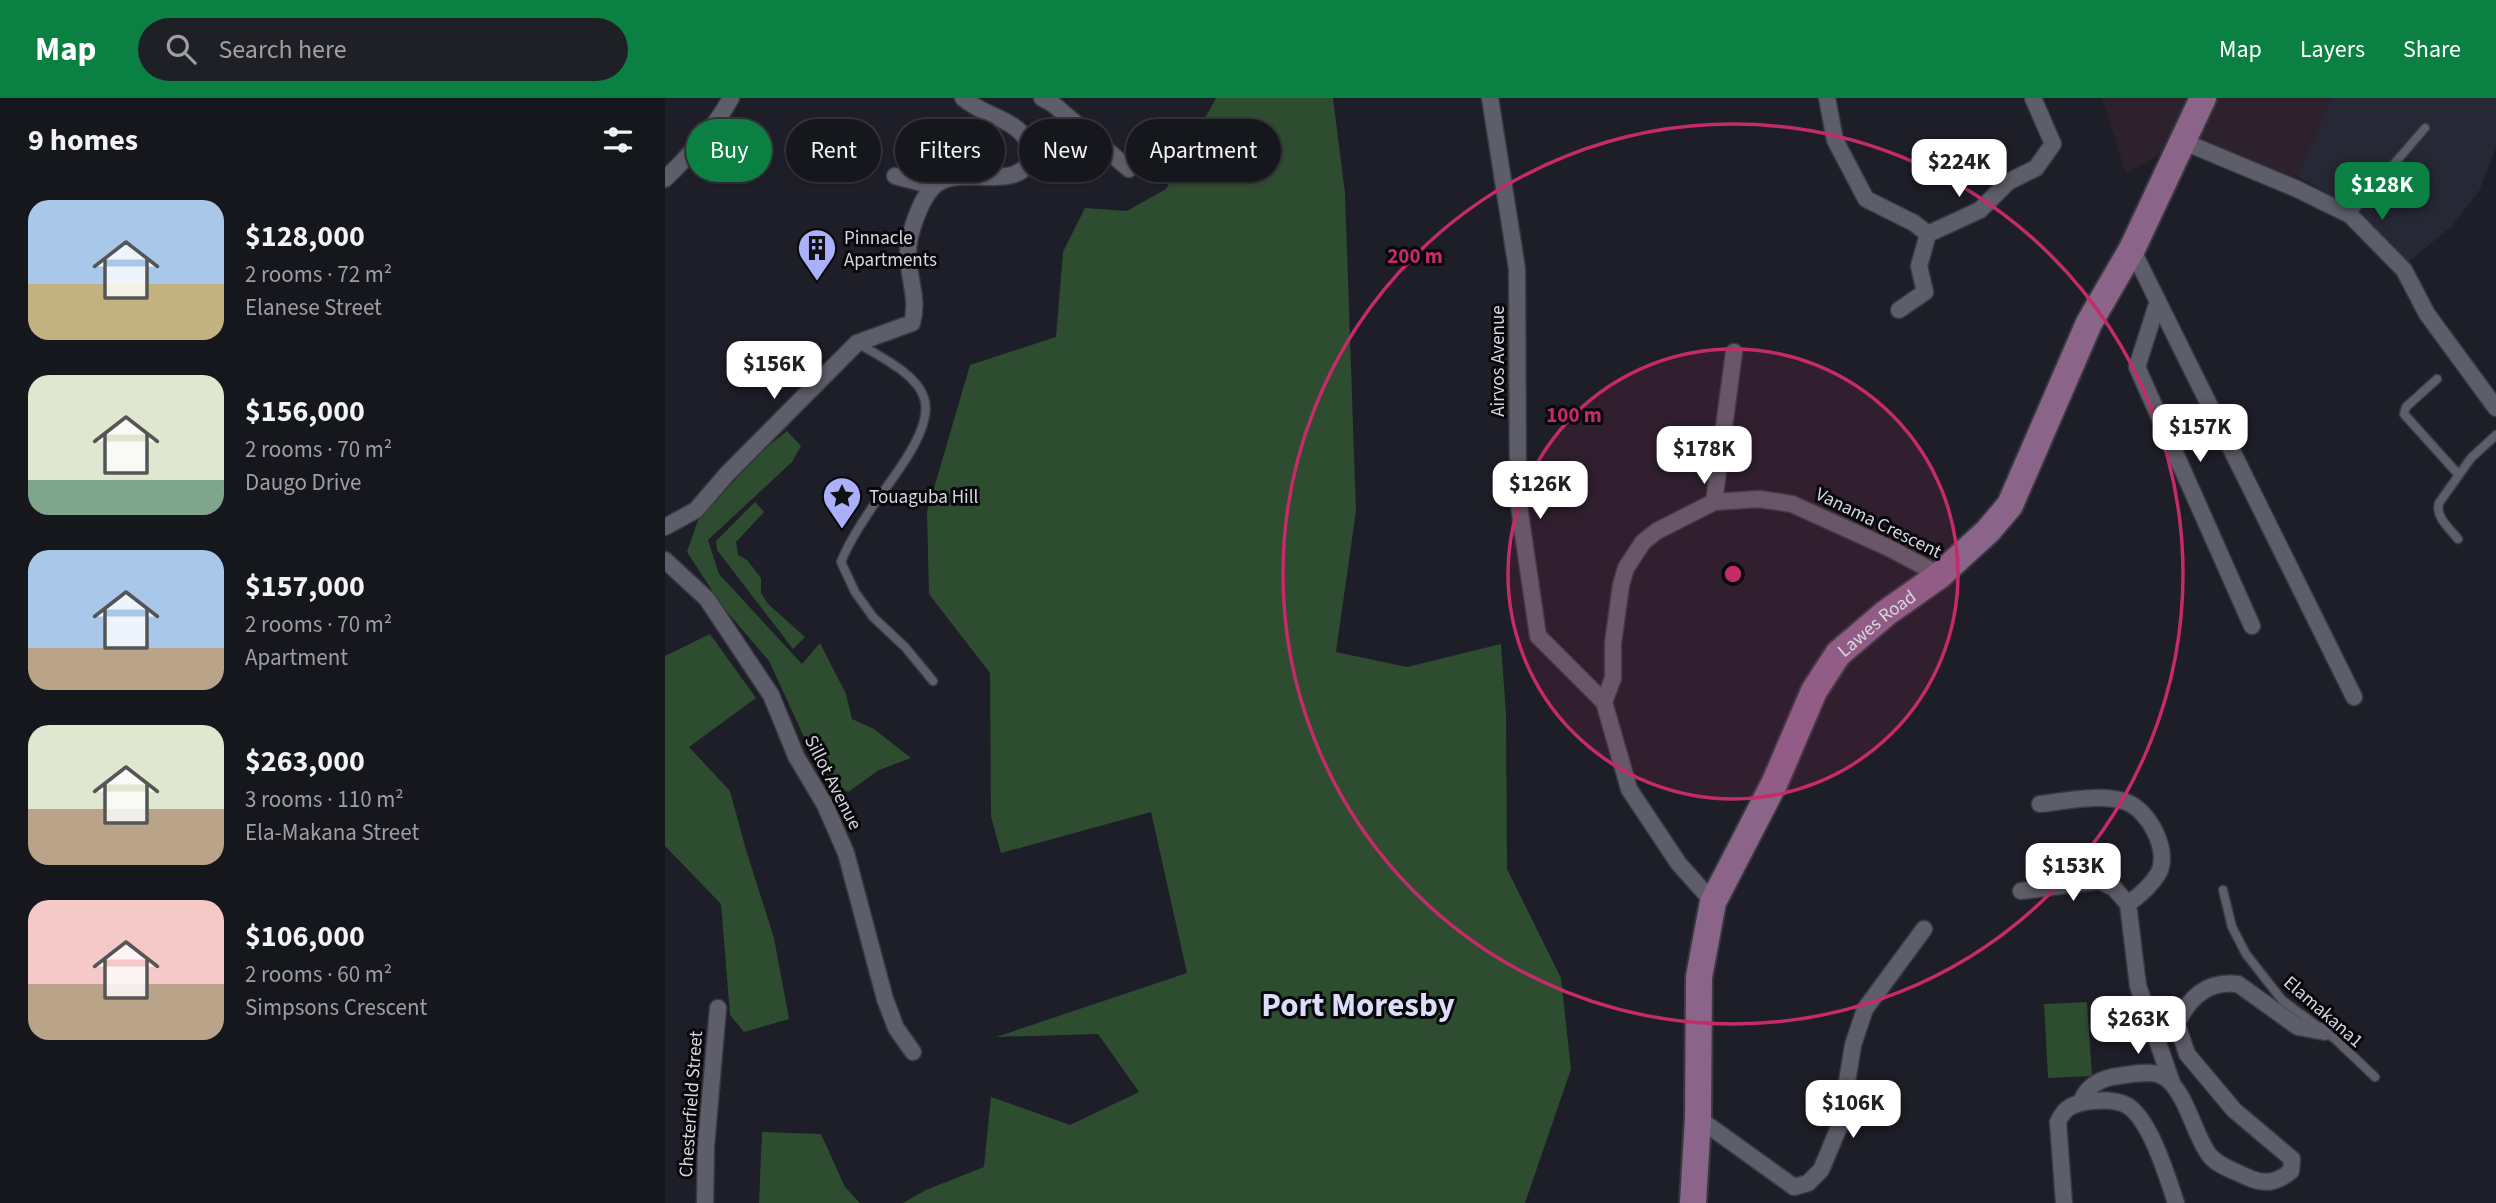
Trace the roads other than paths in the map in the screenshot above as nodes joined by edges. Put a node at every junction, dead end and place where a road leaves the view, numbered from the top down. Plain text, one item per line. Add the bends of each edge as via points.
1 (731, 98) edge
2 (963, 98) edge
3 (1042, 98) edge
4 (1490, 98) edge
5 (1827, 98) edge
6 (2033, 98) edge
7 (2203, 98) edge
8 (999, 119) edge
9 (1005, 122) edge
10 (2425, 128) dead end
11 (2182, 141) junction
12 (1126, 166) edge
13 (1005, 176) edge
14 (665, 179) edge
15 (940, 182) edge
16 (2350, 215) junction
17 (1928, 234) junction
18 (2132, 249) junction
19 (2158, 302) junction
20 (1899, 310) dead end
21 (857, 343) junction
22 (1734, 352) dead end
23 (2437, 379) dead end
24 (2496, 408) edge
25 (2496, 435) edge
26 (2458, 474) junction
27 (1714, 502) junction
28 (665, 527) edge
29 (2458, 539) dead end
30 (665, 560) edge
31 (1940, 575) junction
32 (2252, 626) dead end
33 (933, 681) dead end
34 (2354, 697) dead end
35 (1604, 702) junction
36 (2041, 804) dead end
37 (2223, 890) dead end
38 (2021, 891) dead end
39 (1713, 902) junction
40 (2128, 904) junction
41 (1924, 929) dead end
42 (717, 1008) dead end
43 (2325, 1032) junction
44 (912, 1052) dead end
45 (2375, 1077) dead end
46 (2172, 1083) junction
47 (2081, 1102) junction
48 (1698, 1118) junction
49 (705, 1203) edge
50 (1693, 1203) edge
51 (2064, 1203) edge
52 (2176, 1203) edge

1 - 14 street via 685,161
2 - 8 street
3 - 12 street
4 - 35 street, Airvos Avenue via 1517,269 1518,499 1538,636
5 - 17 street via 1835,140 1866,199
6 - 17 street via 2053,144 2036,168 2008,182 1980,210
7 - 11 main road, Lawes Road
9 - 13 street via 1027,136 1033,150 1029,164
10 - 16 lane
11 - 16 street
11 - 18 main road, Lawes Road
15 - 21 street via 932,187 917,214 908,252 916,309 912,323
16 - 24 street via 2404,270 2427,314
17 - 20 street via 1919,266 1925,292
18 - 19 street
18 - 31 main road, Lawes Road via 2089,323 2010,505
19 - 32 street via 2137,367
19 - 34 street
21 - 28 street via 696,510
21 - 33 lane via 899,368 915,384 925,399 924,413 921,431 896,476 855,533 841,562 873,617
22 - 27 street
23 - 26 lane via 2404,414
25 - 26 lane
26 - 29 lane via 2437,509
27 - 31 street, Vanama Crescent via 1759,499 1792,504
27 - 35 street, Vanama Crescent via 1643,542 1626,568 1613,643 1613,678
30 - 44 street, Sillot Avenue via 707,599 771,695 796,756 846,853 885,999
31 - 39 main road, Lawes Road via 1838,654 1814,691 1775,782
35 - 39 street, Airvos Avenue via 1629,789 1679,864
36 - 40 street via 2108,799 2128,803 2140,812 2152,827 2162,857 2159,872
37 - 43 lane, Elamakana1 via 2232,927 2246,954 2282,1000
38 - 40 street via 2099,881 2114,888
39 - 48 main road, Lawes Road via 1699,977
40 - 46 street via 2138,986
41 - 48 street via 1865,1009 1853,1045 1840,1125 1821,1170 1808,1183 1794,1187
42 - 49 street, Chesterfield Street
43 - 45 lane, Elamakana1
43 - 46 street via 2298,1027 2238,984 2227,982 2194,996 2177,1024 2187,1054 2234,1110 2292,1159 2291,1171 2280,1180 2261,1183 2211,1156
46 - 47 street via 2156,1074 2102,1079 2087,1090
47 - 51 street via 2070,1105 2058,1122
47 - 52 street via 2110,1101 2133,1110 2152,1138
48 - 50 main road, Lawes Road

